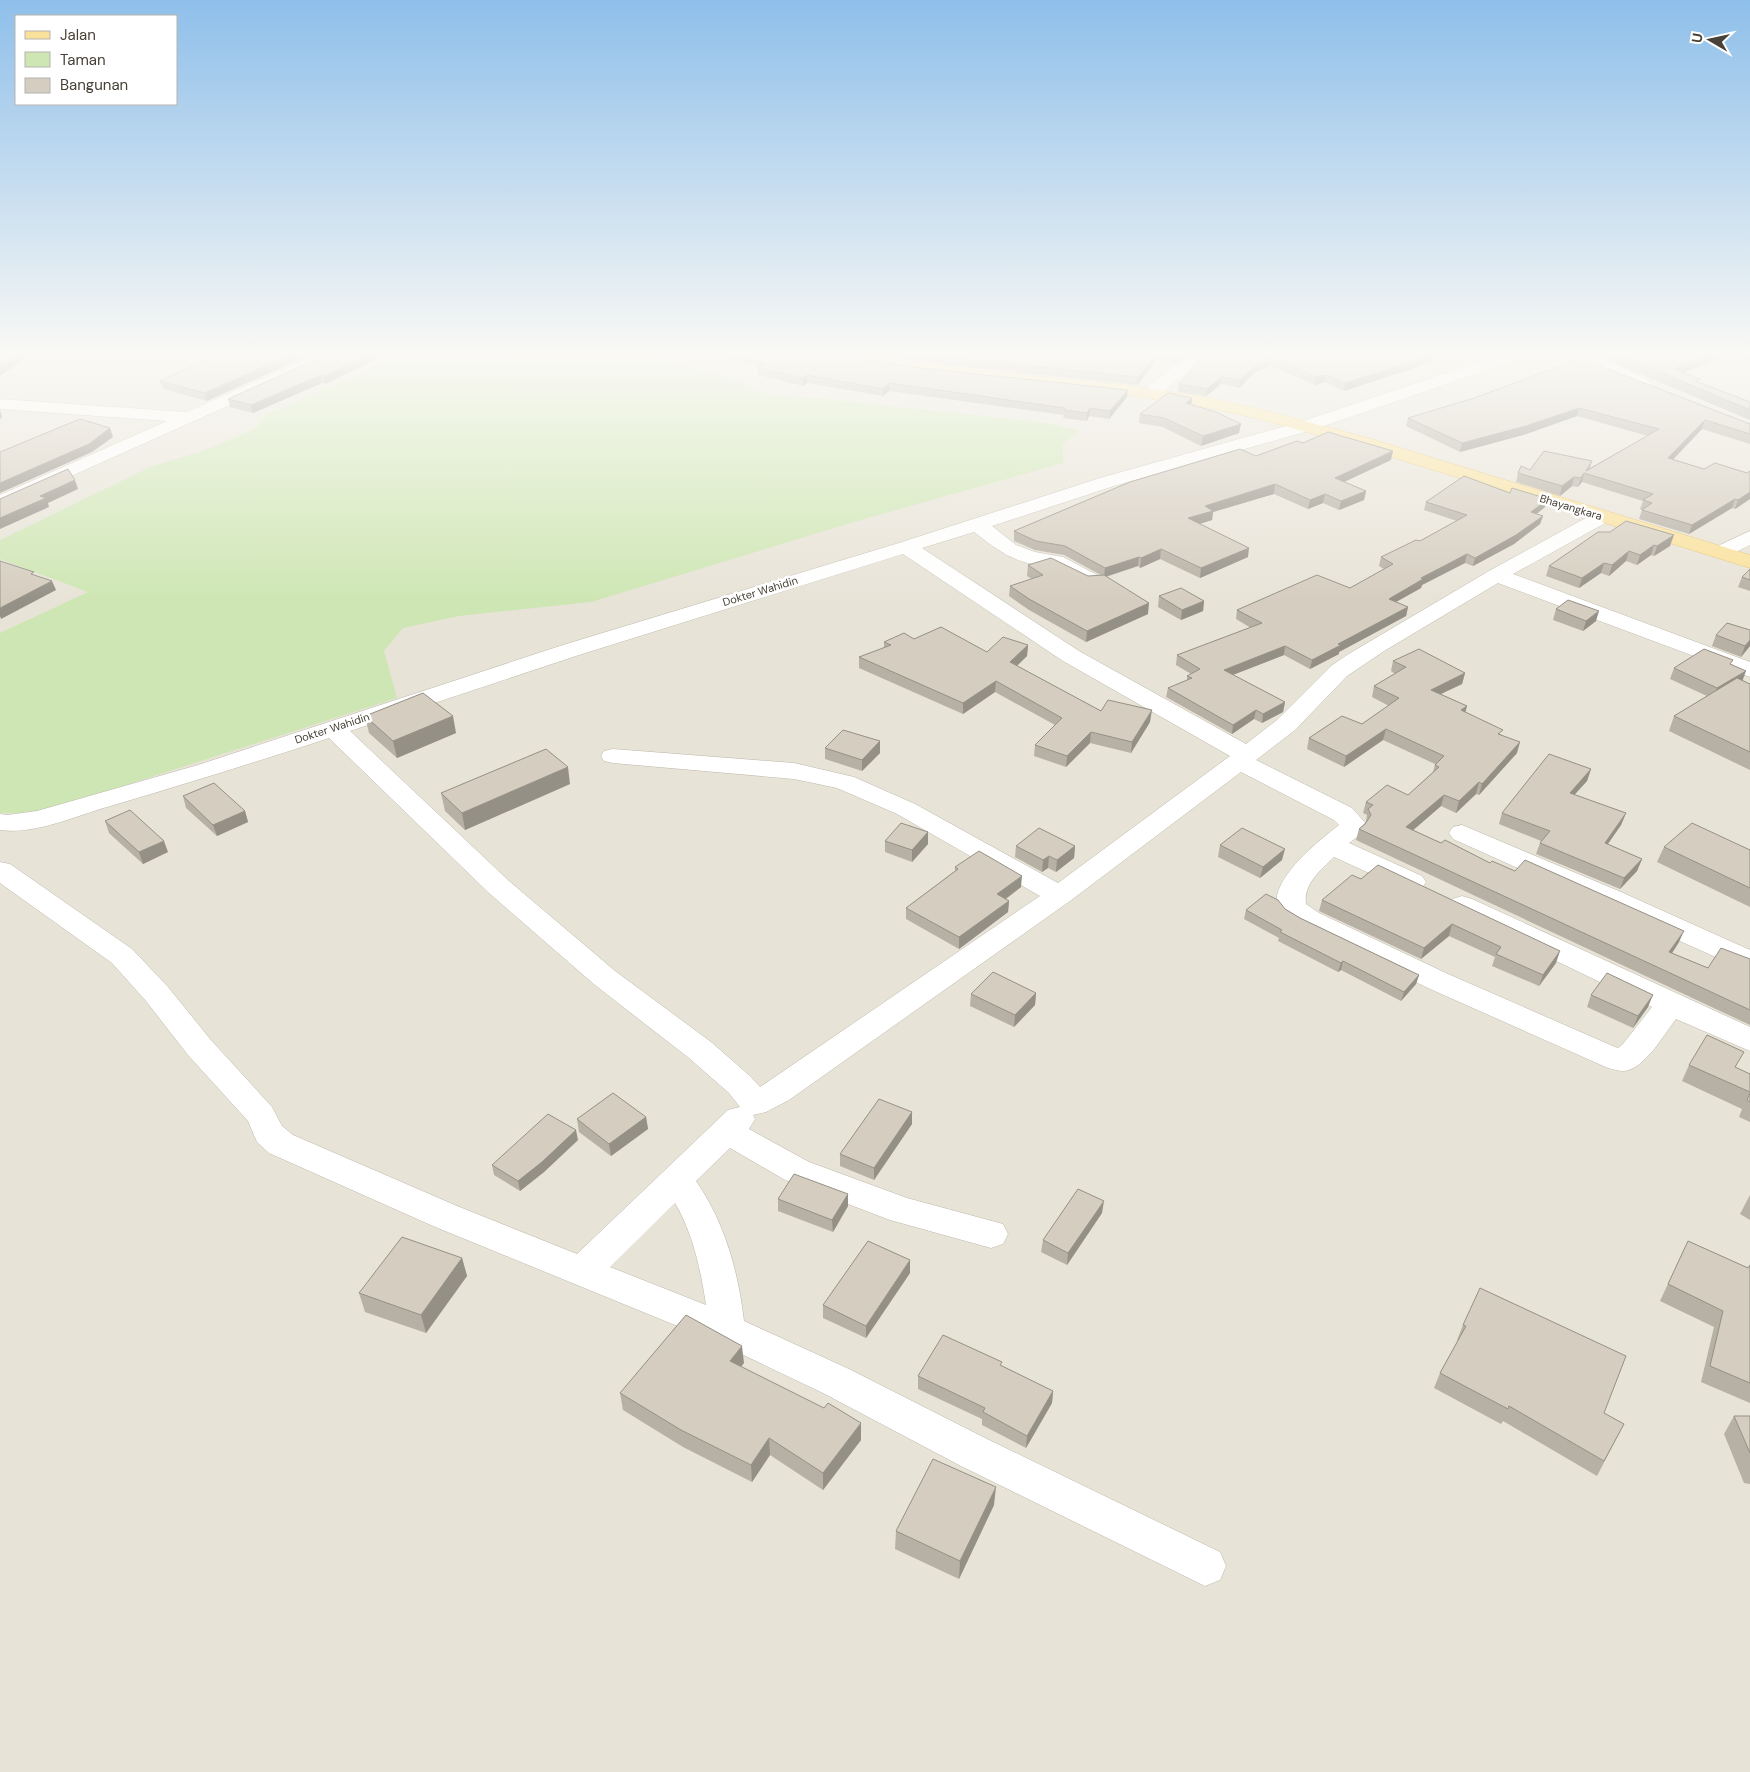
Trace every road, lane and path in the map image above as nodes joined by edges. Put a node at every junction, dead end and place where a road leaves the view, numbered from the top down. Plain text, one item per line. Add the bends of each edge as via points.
1 (148, 437) edge
2 (1268, 437) edge
3 (1348, 437) edge
4 (1350, 437) edge
5 (0, 502) edge
6 (1602, 517) junction
7 (978, 524) junction
8 (1750, 537) edge
9 (906, 547) junction
10 (1727, 549) junction
11 (1750, 556) edge
12 (1750, 562) edge
13 (1496, 575) junction
14 (1094, 581) edge
15 (1750, 670) edge
16 (333, 728) junction
17 (613, 756) dead end
18 (1243, 758) junction
19 (0, 822) edge
20 (1462, 833) dead end
21 (1330, 845) junction
22 (0, 870) edge
23 (1060, 895) junction
24 (1750, 961) edge
25 (1670, 1004) junction
26 (1750, 1040) edge
27 (755, 1104) junction
28 (727, 1131) junction
29 (678, 1179) junction
30 (991, 1234) dead end
31 (583, 1271) junction
32 (727, 1330) junction
33 (1205, 1566) dead end

1 - 5 street
2 - 7 street, Dokter Wahidin via 1156,467
3 - 6 main road, Bhayangkara
4 - 10 main road, Bhayangkara
6 - 12 main road, Bhayangkara
6 - 13 street
7 - 9 street, Dokter Wahidin
7 - 14 street via 1009,549 1031,558 1056,560
8 - 10 street
9 - 16 street, Dokter Wahidin via 690,612
9 - 18 street via 1071,656
10 - 11 main road, Bhayangkara
13 - 15 street
13 - 18 street via 1339,671 1286,725
16 - 19 street, Dokter Wahidin via 70,811 39,819
16 - 27 street via 499,887 605,978 700,1050
17 - 23 street via 794,771 845,782 906,810
18 - 21 street via 1351,820 1352,828
18 - 23 street
20 - 24 street
21 - 25 street via 1382,866
21 - 25 street via 1297,880 1290,899 1292,908 1429,977 1608,1057 1623,1060 1634,1052
22 - 31 street via 122,956 261,1115 269,1133 281,1144 445,1216
23 - 27 street via 778,1092
25 - 26 street
27 - 28 street
28 - 29 street
28 - 30 street via 797,1171 902,1210
29 - 31 street
29 - 32 street via 698,1212 711,1248 723,1292
31 - 32 street
32 - 33 street via 836,1381 974,1453

